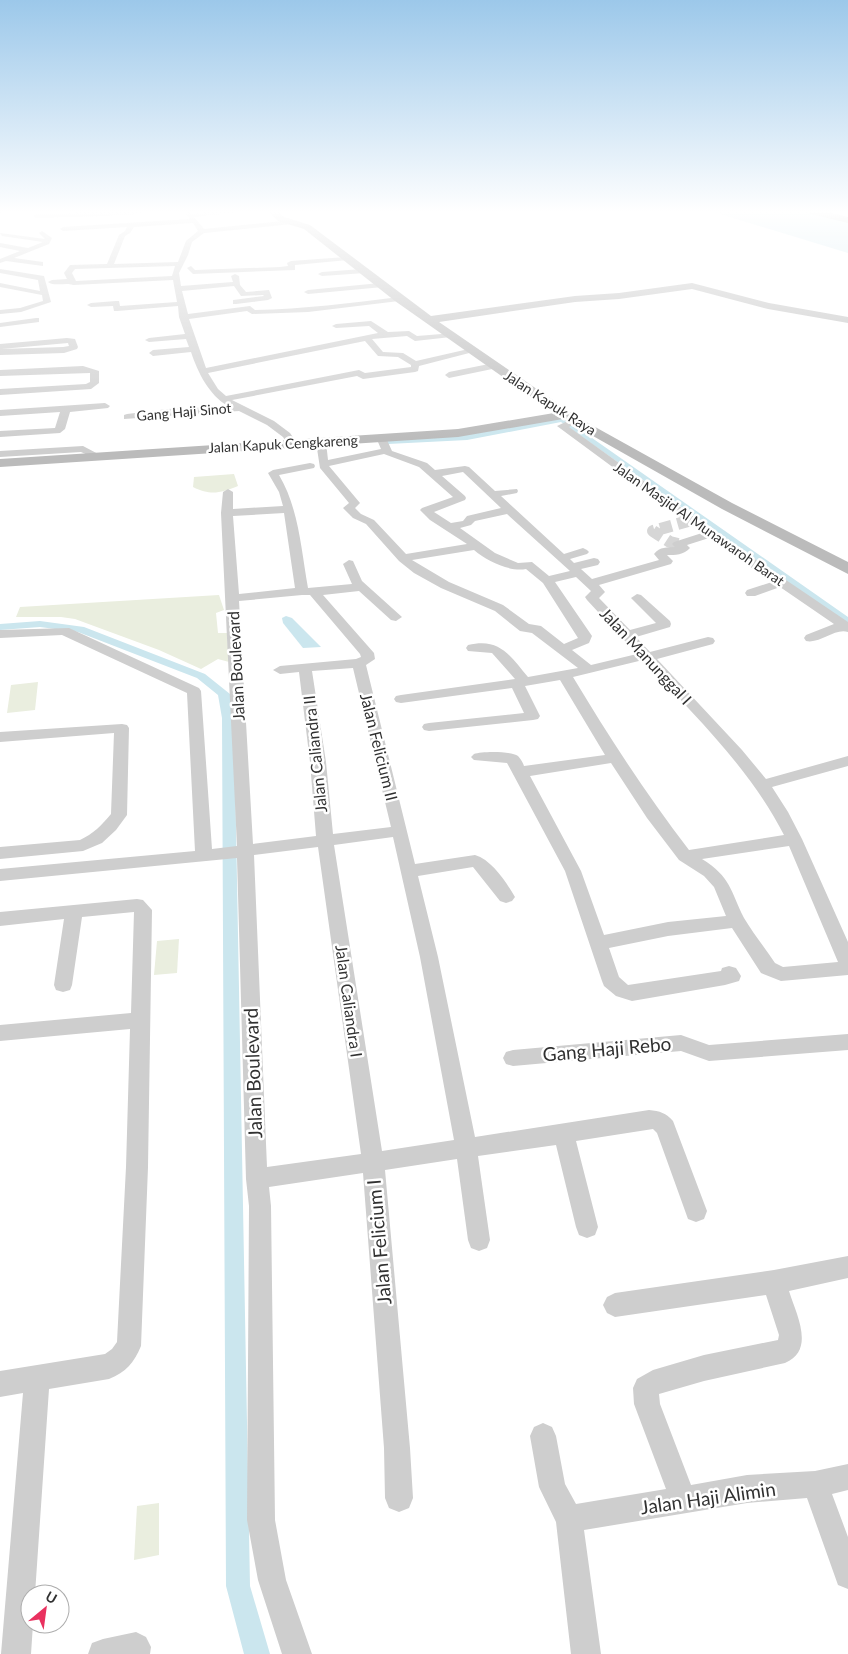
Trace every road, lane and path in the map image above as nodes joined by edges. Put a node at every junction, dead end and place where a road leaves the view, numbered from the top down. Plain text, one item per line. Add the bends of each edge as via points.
1 (11, 287) edge
2 (43, 287) edge
3 (176, 287) edge
4 (183, 287) edge
5 (240, 287) edge
6 (358, 287) edge
7 (383, 287) edge
8 (211, 292) dead end
9 (308, 292) dead end
10 (46, 294) junction
11 (399, 299) junction
12 (8, 302) dead end
13 (91, 305) dead end
14 (33, 307) junction
15 (182, 310) junction
16 (231, 311) junction
17 (0, 312) edge
18 (136, 312) dead end
19 (36, 320) dead end
20 (435, 321) junction
21 (848, 322) edge
22 (0, 325) edge
23 (336, 326) dead end
24 (30, 332) junction
25 (383, 335) junction
26 (451, 335) junction
27 (189, 336) junction
28 (367, 338) junction
29 (149, 340) dead end
30 (0, 347) edge
31 (194, 349) junction
32 (473, 351) junction
33 (0, 352) edge
34 (153, 353) dead end
35 (415, 364) junction
36 (494, 366) junction
37 (203, 370) junction
38 (0, 374) edge
39 (448, 375) dead end
40 (0, 392) edge
41 (223, 399) junction
42 (105, 406) dead end
43 (241, 408) junction
44 (66, 409) junction
45 (0, 413) edge
46 (127, 417) dead end
47 (568, 421) junction
48 (0, 434) edge
49 (384, 443) junction
50 (292, 444) junction
51 (321, 444) junction
52 (1, 464) edge
53 (323, 464) junction
54 (310, 466) dead end
55 (432, 474) junction
56 (513, 491) dead end
57 (228, 492) dead end
58 (492, 495) junction
59 (289, 509) junction
60 (227, 512) junction
61 (511, 512) junction
62 (529, 512) dead end
63 (526, 525) junction
64 (450, 527) junction
65 (509, 530) dead end
66 (711, 534) junction
67 (564, 543) dead end
68 (477, 546) junction
69 (549, 547) junction
70 (583, 552) dead end
71 (403, 558) junction
72 (562, 558) junction
73 (594, 562) dead end
74 (349, 564) dead end
75 (848, 569) edge
76 (575, 570) junction
77 (547, 580) junction
78 (783, 582) junction
79 (590, 584) junction
80 (362, 587) junction
81 (308, 591) junction
82 (751, 593) dead end
83 (233, 598) junction
84 (637, 598) dead end
85 (396, 616) dead end
86 (846, 627) edge
87 (0, 634) edge
88 (628, 635) junction
89 (811, 638) dead end
90 (708, 641) dead end
91 (473, 648) dead end
92 (563, 649) junction
93 (612, 653) dead end
94 (646, 653) junction
95 (359, 663) junction
96 (305, 668) junction
97 (280, 670) dead end
98 (589, 670) junction
99 (565, 676) junction
100 (521, 683) junction
101 (402, 699) dead end
102 (429, 727) dead end
103 (0, 737) edge
104 (479, 757) dead end
105 (615, 758) junction
106 (848, 761) edge
107 (520, 772) junction
108 (762, 785) junction
109 (400, 832) junction
110 (794, 839) junction
111 (325, 840) junction
112 (242, 851) junction
113 (0, 852) edge
114 (206, 855) junction
115 (685, 856) junction
116 (408, 871) junction
117 (0, 875) edge
118 (506, 897) dead end
119 (74, 912) junction
120 (0, 919) edge
121 (737, 921) junction
122 (597, 943) junction
123 (848, 963) edge
124 (848, 968) edge
125 (729, 973) dead end
126 (63, 985) dead end
127 (139, 1020) junction
128 (0, 1033) edge
129 (848, 1042) edge
130 (514, 1058) dead end
131 (564, 1134) junction
132 (466, 1148) junction
133 (373, 1162) junction
134 (257, 1179) junction
135 (696, 1212) dead end
136 (587, 1227) dead end
137 (479, 1240) dead end
138 (848, 1267) edge
139 (774, 1282) junction
140 (615, 1305) dead end
141 (37, 1378) junction
142 (0, 1384) edge
143 (543, 1436) dead end
144 (848, 1477) edge
145 (815, 1484) junction
146 (399, 1498) dead end
147 (684, 1501) junction
148 (568, 1519) junction
149 (848, 1575) edge
150 (16, 1654) edge
151 (102, 1654) edge
152 (136, 1654) edge
153 (297, 1654) edge
154 (586, 1654) edge

1 - 10 street
2 - 10 street
3 - 15 street
4 - 8 street
5 - 16 street via 244,294 266,292 268,298 224,303
6 - 9 street
7 - 11 main road, Jalan Kapuk Raya
10 - 14 street via 47,302
11 - 16 street via 326,309 252,312 250,308
11 - 20 main road, Jalan Kapuk Raya
12 - 14 street
13 - 15 street via 117,303 117,309
14 - 17 street
15 - 16 street
15 - 18 street
15 - 27 street
19 - 24 street
20 - 21 main road via 690,289 764,308
20 - 26 main road, Jalan Kapuk Raya
22 - 24 street
23 - 25 street via 370,323
24 - 30 street
24 - 33 street via 70,340 74,347
25 - 26 street via 409,333 415,339
25 - 28 street
26 - 32 main road, Jalan Kapuk Raya
27 - 29 street
27 - 31 street
28 - 35 street via 381,354 400,355
28 - 37 street
31 - 34 street
31 - 37 street
32 - 35 street
32 - 36 main road, Jalan Kapuk Raya
35 - 41 street via 415,369 363,376 357,369
36 - 39 street
36 - 47 main road, Jalan Kapuk Raya
37 - 41 street
38 - 40 street via 95,371 94,383 84,388
41 - 43 street
42 - 44 street
43 - 46 street, Gang Haji Sinot
43 - 50 street via 284,433
44 - 45 street
44 - 48 street via 58,431
47 - 49 main road, Jalan Kapuk Cengkareng
47 - 66 street, Jalan Masjid Al Munawaroh Barat via 563,427
47 - 75 main road, Jalan Kapuk Raya
49 - 51 main road, Jalan Kapuk Cengkareng
49 - 53 street
49 - 55 street via 388,454 423,465
50 - 51 main road, Jalan Kapuk Cengkareng
50 - 52 main road, Jalan Kapuk Cengkareng
51 - 53 street
53 - 71 street via 355,503 349,508 370,522
54 - 59 street via 273,473
55 - 58 street via 464,469
55 - 64 street via 461,498 426,511
56 - 58 street
57 - 60 street, Jalan Boulevard
58 - 61 street
59 - 60 street
59 - 81 street
60 - 83 street, Jalan Boulevard
61 - 62 street
61 - 63 street
61 - 64 street via 471,518 467,523
63 - 65 street
63 - 69 street
64 - 68 street
66 - 78 street, Jalan Masjid Al Munawaroh Barat
66 - 79 street via 678,544 684,548 674,552 667,550 660,554 667,561
67 - 69 street
68 - 71 street
68 - 77 street via 488,555 516,567 528,564
69 - 72 street
70 - 72 street
71 - 92 street via 445,585 499,608 525,628 536,629
72 - 76 street
73 - 76 street
74 - 80 street
76 - 77 street
76 - 79 street
77 - 92 street via 586,636
78 - 82 street
78 - 86 street, Jalan Masjid Al Munawaroh Barat
79 - 88 street, Jalan Manunggal I via 599,592 591,597
80 - 81 street
80 - 85 street
81 - 83 street
81 - 95 street via 367,653 368,659
83 - 112 street, Jalan Boulevard
84 - 88 street via 665,624
86 - 89 street
87 - 114 street via 64,631 194,691
88 - 94 street, Jalan Manunggal I
90 - 94 street
91 - 100 street via 497,650
92 - 98 street
93 - 94 street
94 - 98 street
94 - 108 street, Jalan Manunggal I via 738,753
95 - 96 street
95 - 109 street, Jalan Felicium II
96 - 97 street
96 - 111 street, Jalan Caliandra II
98 - 99 street
99 - 100 street
99 - 105 street
100 - 101 street
100 - 102 street via 533,716
103 - 113 street via 122,728 119,814 110,826 96,839 83,845
104 - 107 street via 509,758
105 - 107 street
105 - 115 street
106 - 108 street
107 - 122 street via 573,871
108 - 110 street, Jalan Manunggal I
109 - 111 street
109 - 116 street
110 - 115 street
110 - 123 street, Jalan Manunggal I
111 - 112 street
111 - 133 street, Jalan Caliandra I
112 - 114 street
112 - 134 street, Jalan Boulevard
114 - 117 street
115 - 121 street via 710,872 721,884
116 - 118 street via 475,861 482,865
116 - 132 street via 429,957
119 - 120 street
119 - 126 street
119 - 127 street via 142,907
121 - 122 street via 668,929
121 - 124 street via 760,958 774,972
122 - 125 street via 611,981 627,993 732,976
127 - 128 street
127 - 141 street via 137,1167 129,1346 122,1358 109,1366
129 - 130 street, Gang Haji Rebo via 709,1053 681,1043
131 - 132 street, Jalan Felicium I
131 - 135 street, Jalan Felicium I via 659,1120 669,1135
131 - 136 street
132 - 133 street, Jalan Felicium I
132 - 137 street
133 - 134 street
133 - 146 street, Jalan Felicium I
134 - 153 street, Jalan Boulevard via 260,1206 262,1520 272,1580
138 - 139 street
139 - 140 street
139 - 147 street via 791,1335 785,1351 704,1368 652,1383 646,1388 647,1404
141 - 142 street
141 - 150 street
143 - 148 street via 552,1487
144 - 145 street, Jalan Haji Alimin
145 - 147 street, Jalan Haji Alimin via 747,1489
145 - 149 street
147 - 148 street, Jalan Haji Alimin
148 - 154 street
151 - 152 street via 136,1647

